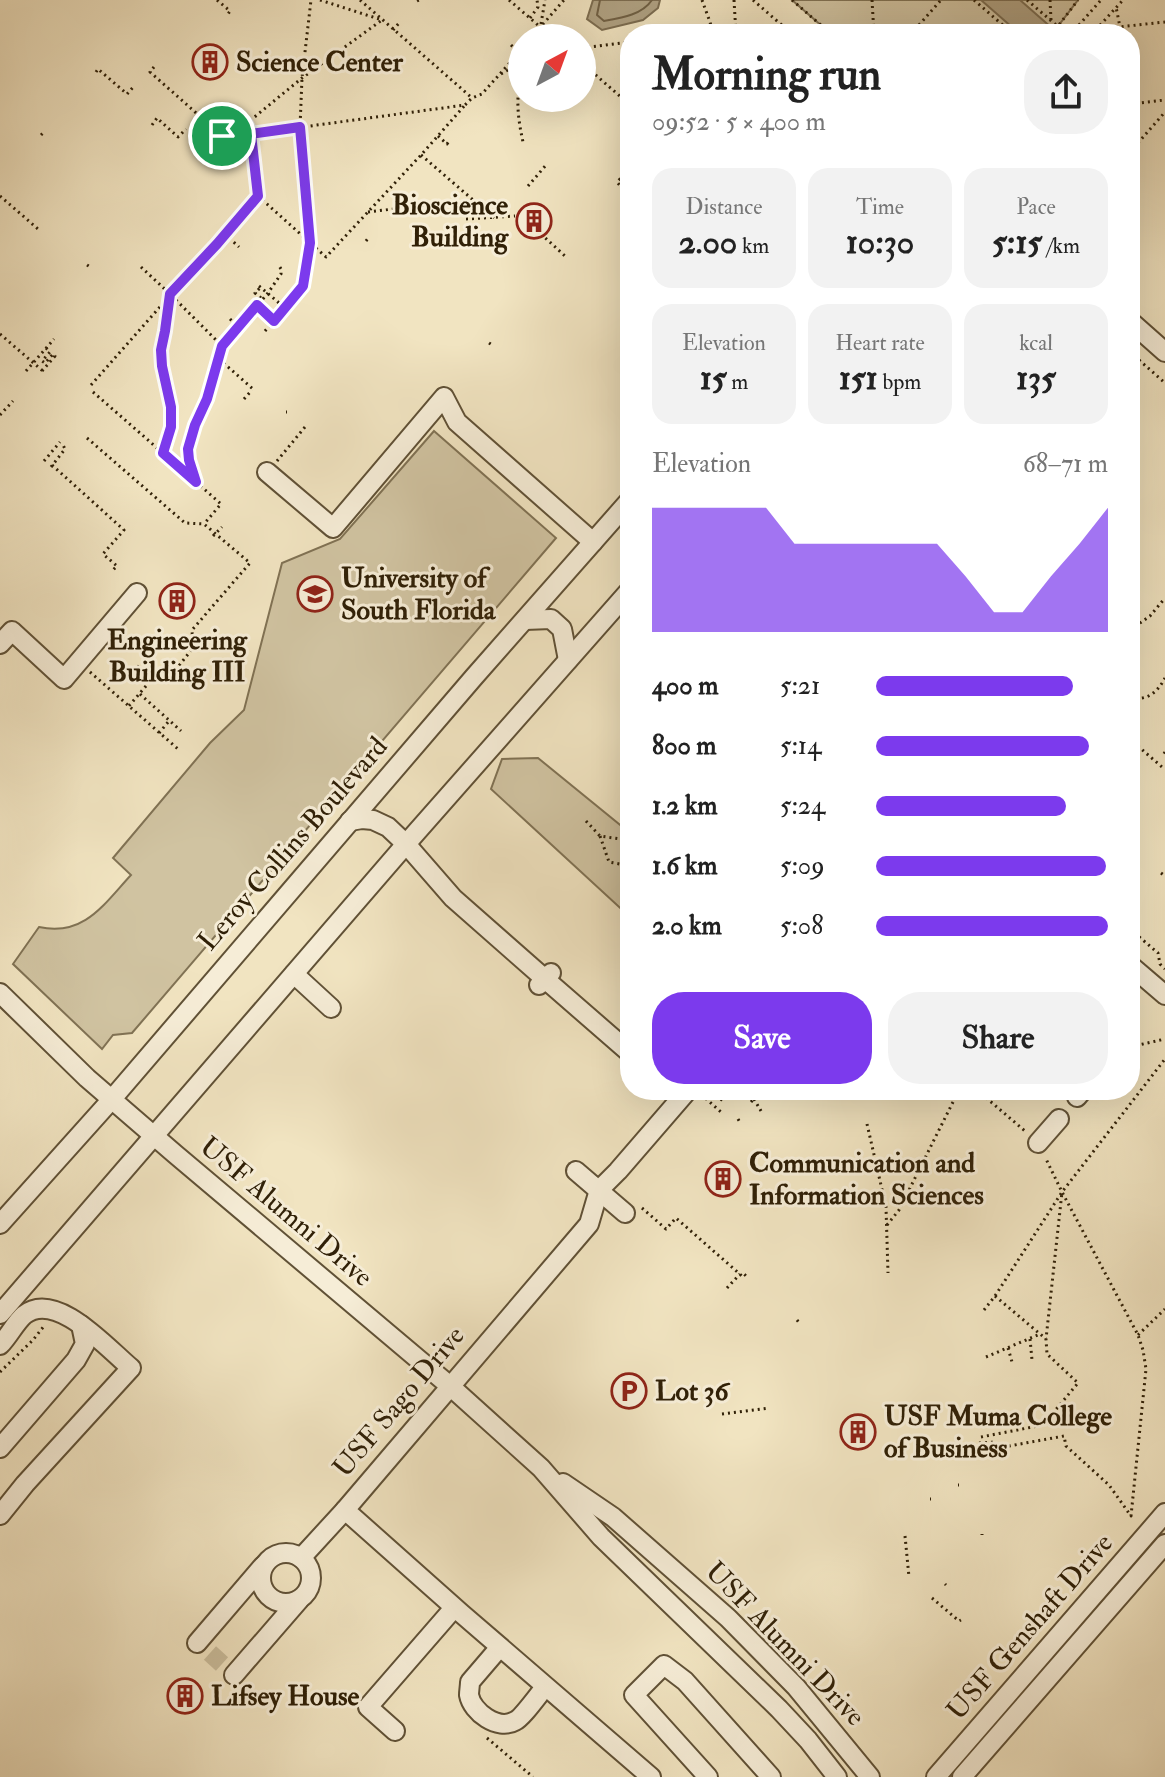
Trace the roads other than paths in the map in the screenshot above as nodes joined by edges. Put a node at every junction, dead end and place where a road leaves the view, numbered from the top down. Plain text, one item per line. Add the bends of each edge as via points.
1 (1140, 330) edge
2 (1165, 352) edge
3 (268, 470) road end
4 (620, 517) edge
5 (593, 542) junction
6 (137, 593) dead end
7 (620, 601) edge
8 (525, 620) junction
9 (0, 644) edge
10 (568, 660) junction
11 (350, 821) junction
12 (406, 844) junction
13 (294, 974) junction
14 (1140, 974) edge
15 (0, 993) edge
16 (1165, 995) edge
17 (331, 1008) dead end
18 (620, 1044) edge
19 (112, 1099) junction
20 (674, 1100) edge
21 (1059, 1119) dead end
22 (154, 1136) junction
23 (1038, 1143) road end
24 (576, 1171) dead end
25 (599, 1190) junction
26 (630, 1208) road end
27 (0, 1224) edge
28 (0, 1314) edge
29 (510, 1314) junction
30 (81, 1325) junction
31 (525, 1327) dead end
32 (0, 1345) edge
33 (450, 1386) junction
34 (0, 1448) edge
35 (541, 1468) junction
36 (345, 1510) junction
37 (1165, 1513) edge
38 (0, 1515) edge
39 (1165, 1544) edge
40 (301, 1558) junction
41 (263, 1566) junction
42 (299, 1600) junction
43 (454, 1608) junction
44 (500, 1647) junction
45 (545, 1687) junction
46 (395, 1731) dead end
47 (651, 1777) edge
48 (708, 1777) edge
49 (771, 1777) edge
50 (837, 1777) edge
51 (870, 1777) edge
52 (936, 1777) edge
53 (962, 1777) edge

1 - 2 street
3 - 5 street via 333,528 444,397 457,422
4 - 5 street, Leroy Collins Boulevard
5 - 8 street, Leroy Collins Boulevard
6 - 9 street via 64,679 12,631
7 - 10 street
8 - 10 street via 551,619 562,629
8 - 11 street, Leroy Collins Boulevard
10 - 12 street
11 - 12 street via 373,820
11 - 19 street, Leroy Collins Boulevard
12 - 13 street
12 - 18 street via 453,898
13 - 17 street
13 - 22 street
14 - 16 street
15 - 19 street, USF Alumni Drive
19 - 22 street, USF Alumni Drive
19 - 27 street, Leroy Collins Boulevard
20 - 25 street, USF Sago Drive
21 - 23 street
22 - 28 street
22 - 33 street, USF Alumni Drive
24 - 25 street
25 - 26 street
25 - 29 street, USF Sago Drive via 589,1224
29 - 31 street
29 - 33 street, USF Sago Drive
30 - 32 street via 69,1315 39,1308 25,1314
30 - 34 street via 85,1344 76,1360
30 - 38 street via 131,1368
33 - 35 street, USF Alumni Drive
33 - 36 street, USF Sago Drive
35 - 50 street, USF Alumni Drive via 601,1537 779,1709
35 - 51 street, USF Alumni Drive via 613,1517 728,1618 796,1687
36 - 40 street
36 - 43 street, USF Sago Drive
37 - 52 street, USF Genshaft Drive
39 - 53 street, USF Genshaft Drive
40 - 41 street via 285,1553
40 - 42 street via 311,1579
41 - 42 street via 261,1584 267,1596 282,1604
41 - 42 street via 215,1658
43 - 44 street, USF Sago Drive
43 - 46 street via 368,1707
44 - 45 street, USF Sago Drive
44 - 45 street via 470,1682 469,1698 486,1718 500,1724 515,1721
45 - 47 street, USF Sago Drive
48 - 49 street via 634,1695 664,1665 685,1681

